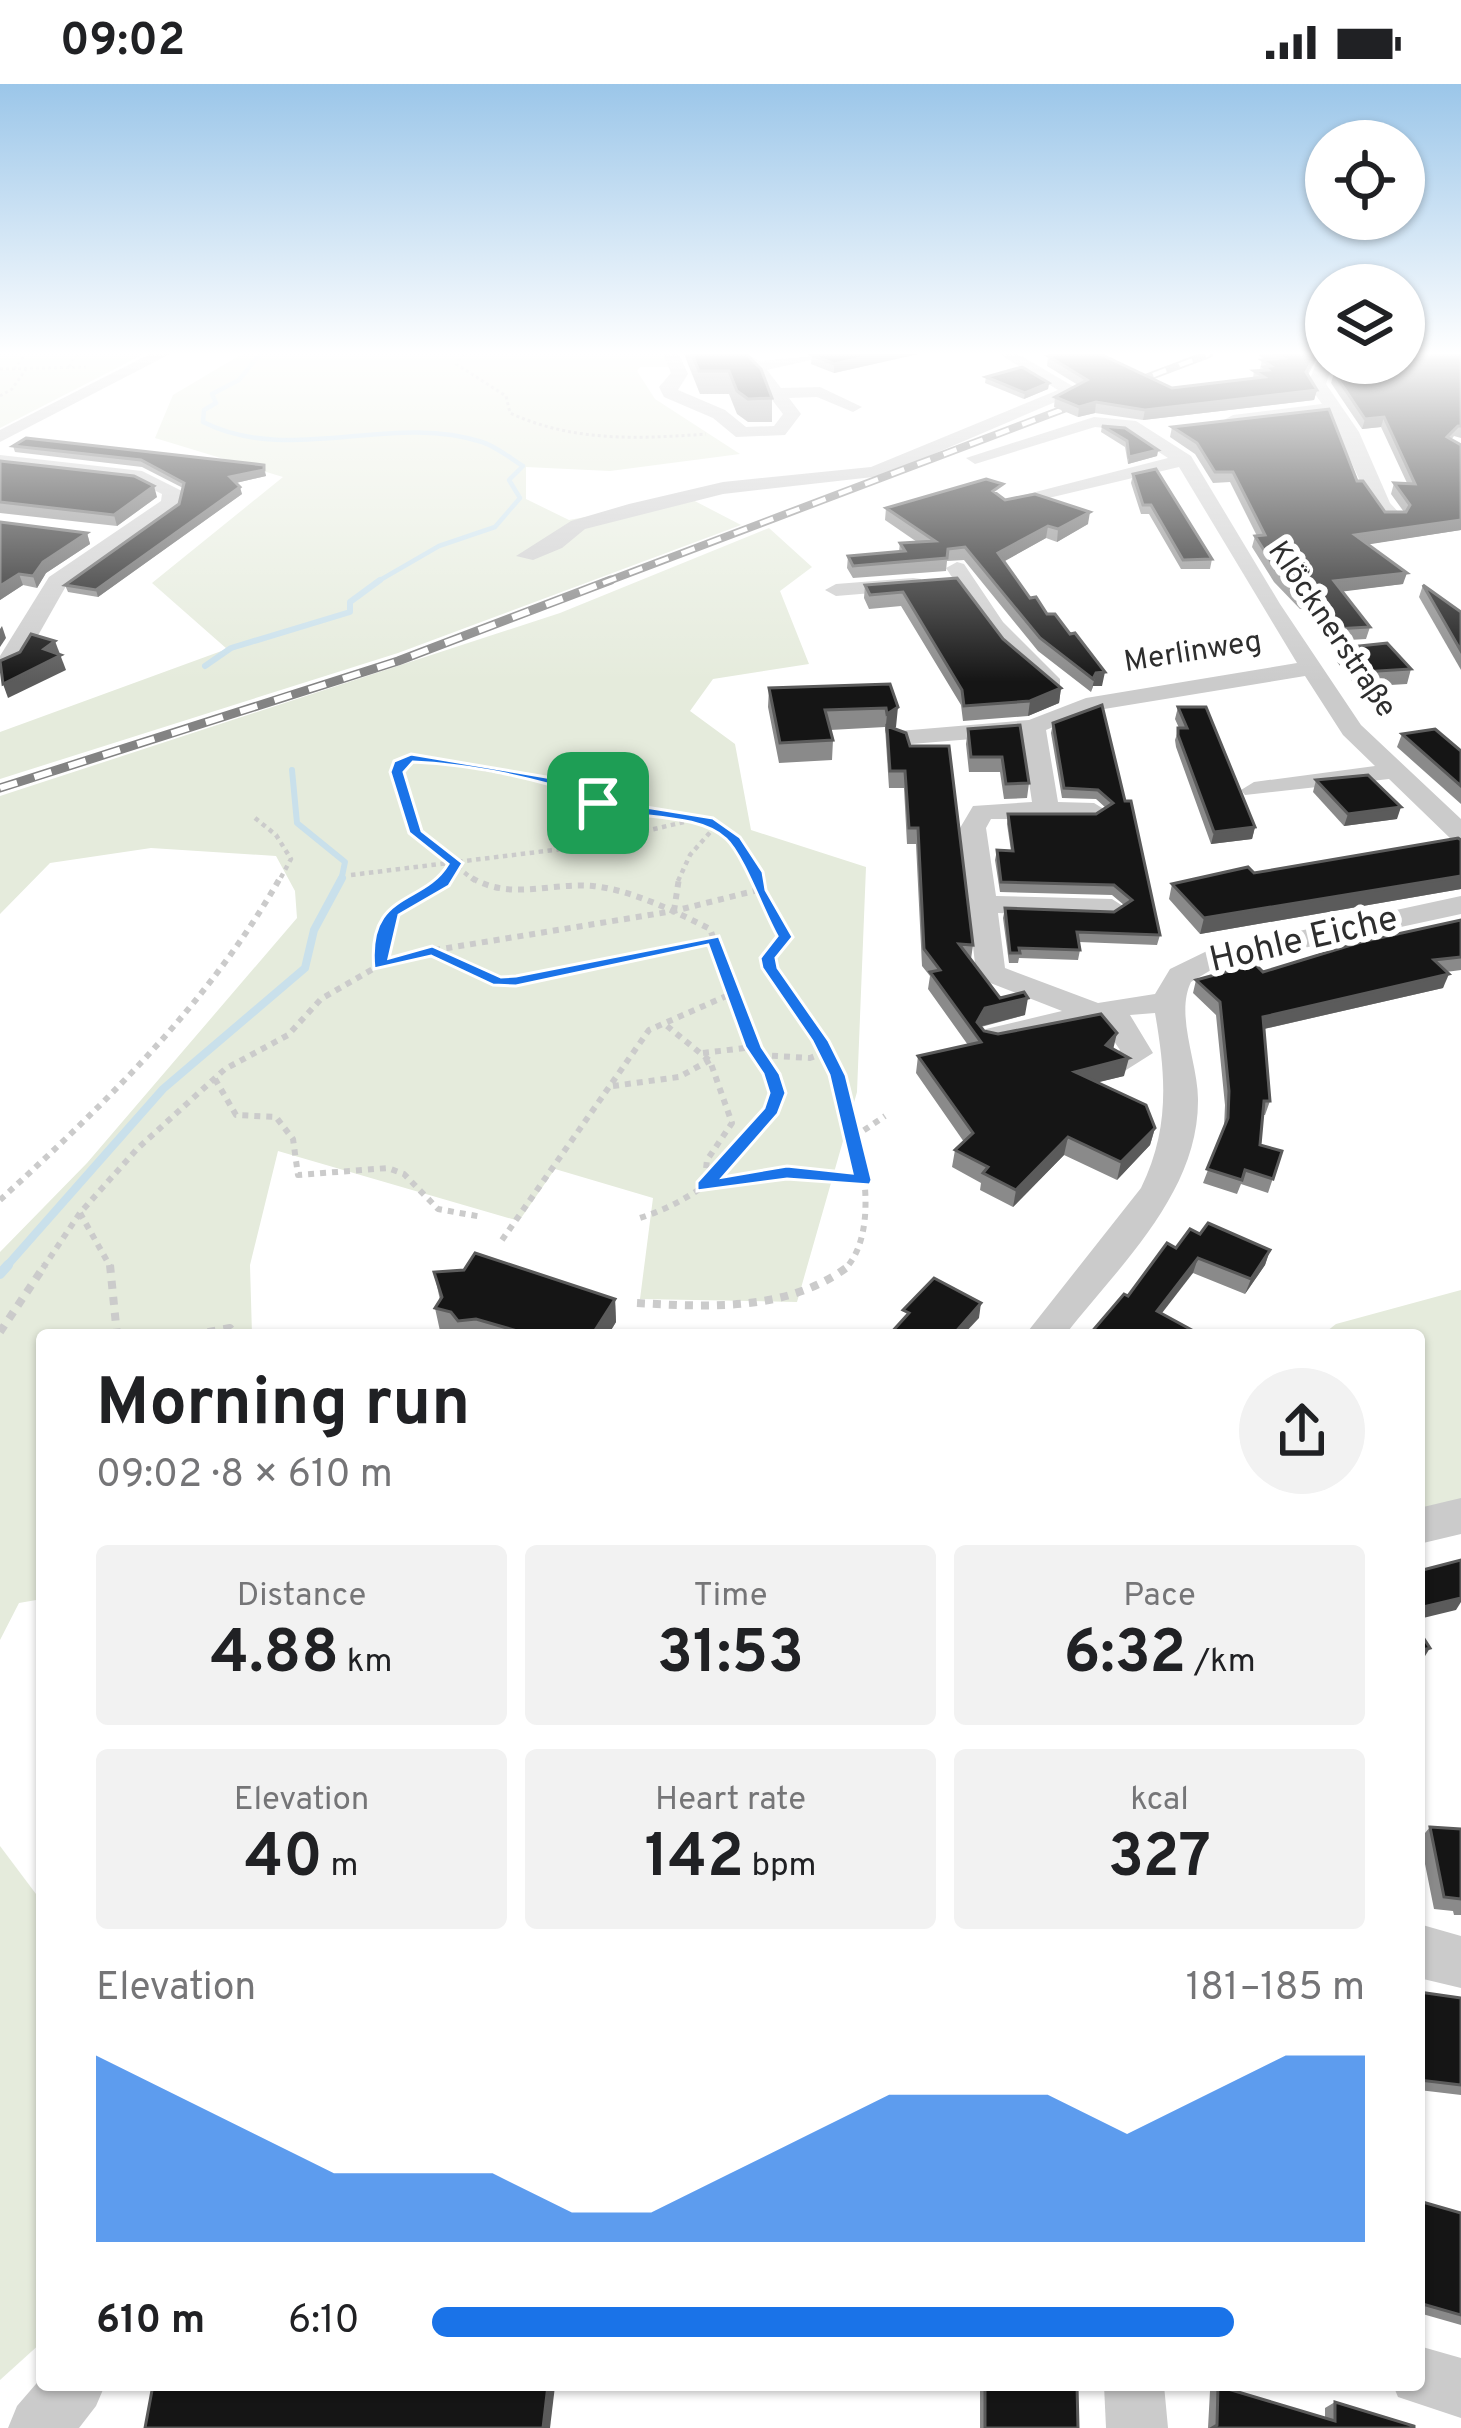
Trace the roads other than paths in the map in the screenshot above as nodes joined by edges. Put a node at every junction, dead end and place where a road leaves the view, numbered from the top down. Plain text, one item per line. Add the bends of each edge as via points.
1 (21, 463) edge
2 (896, 463) edge
3 (1170, 463) edge
4 (1186, 463) edge
5 (1363, 463) edge
6 (1006, 502) edge
7 (1392, 516) edge
8 (80, 532) edge
9 (120, 537) junction
10 (526, 556) dead end
11 (836, 590) dead end
12 (1337, 651) edge
13 (1306, 661) junction
14 (0, 666) edge
15 (1086, 705) junction
16 (1033, 727) junction
17 (899, 738) edge
18 (1393, 771) junction
19 (1254, 790) dead end
20 (1046, 809) junction
21 (1094, 811) edge
22 (1461, 833) edge
23 (982, 904) junction
24 (1461, 905) edge
25 (1112, 908) edge
26 (1169, 1003) junction
27 (1101, 1011) junction
28 (994, 1037) edge
29 (1123, 1062) edge
30 (1049, 1329) edge
31 (1461, 1516) edge
32 (1425, 1525) edge
33 (1425, 1953) edge
34 (1461, 1962) edge
35 (1425, 2378) edge
36 (1461, 2388) edge
37 (70, 2391) edge
38 (1134, 2391) edge
39 (39, 2428) edge
40 (1137, 2428) edge

1 - 9 street via 142,477 172,491 171,503
2 - 10 street via 636,508 578,524
3 - 6 street
4 - 13 street, Klöcknerstraße
5 - 7 street
8 - 9 street
9 - 14 street via 58,582 26,618 15,657
11 - 15 street, Merlinweg via 960,574 1039,675
12 - 13 street, Merlinweg
13 - 15 street, Merlinweg
13 - 18 street, Klöcknerstraße via 1352,730
15 - 16 street, Merlinweg
16 - 17 street, Merlinweg
16 - 20 street
18 - 19 street, Klöcknerstraße
18 - 22 street, Klöcknerstraße
20 - 21 street
20 - 23 street via 982,812 973,828
23 - 25 street
23 - 27 street via 991,973
24 - 26 street, Hohle Eiche via 1207,961 1180,972
26 - 27 street, Hohle Eiche
26 - 30 street, Hohle Eiche via 1186,1107 1169,1169
27 - 28 street, Hohle Eiche
27 - 29 street via 1136,1043 1137,1053
31 - 32 street
33 - 34 street
35 - 36 street
37 - 39 street
38 - 40 street

